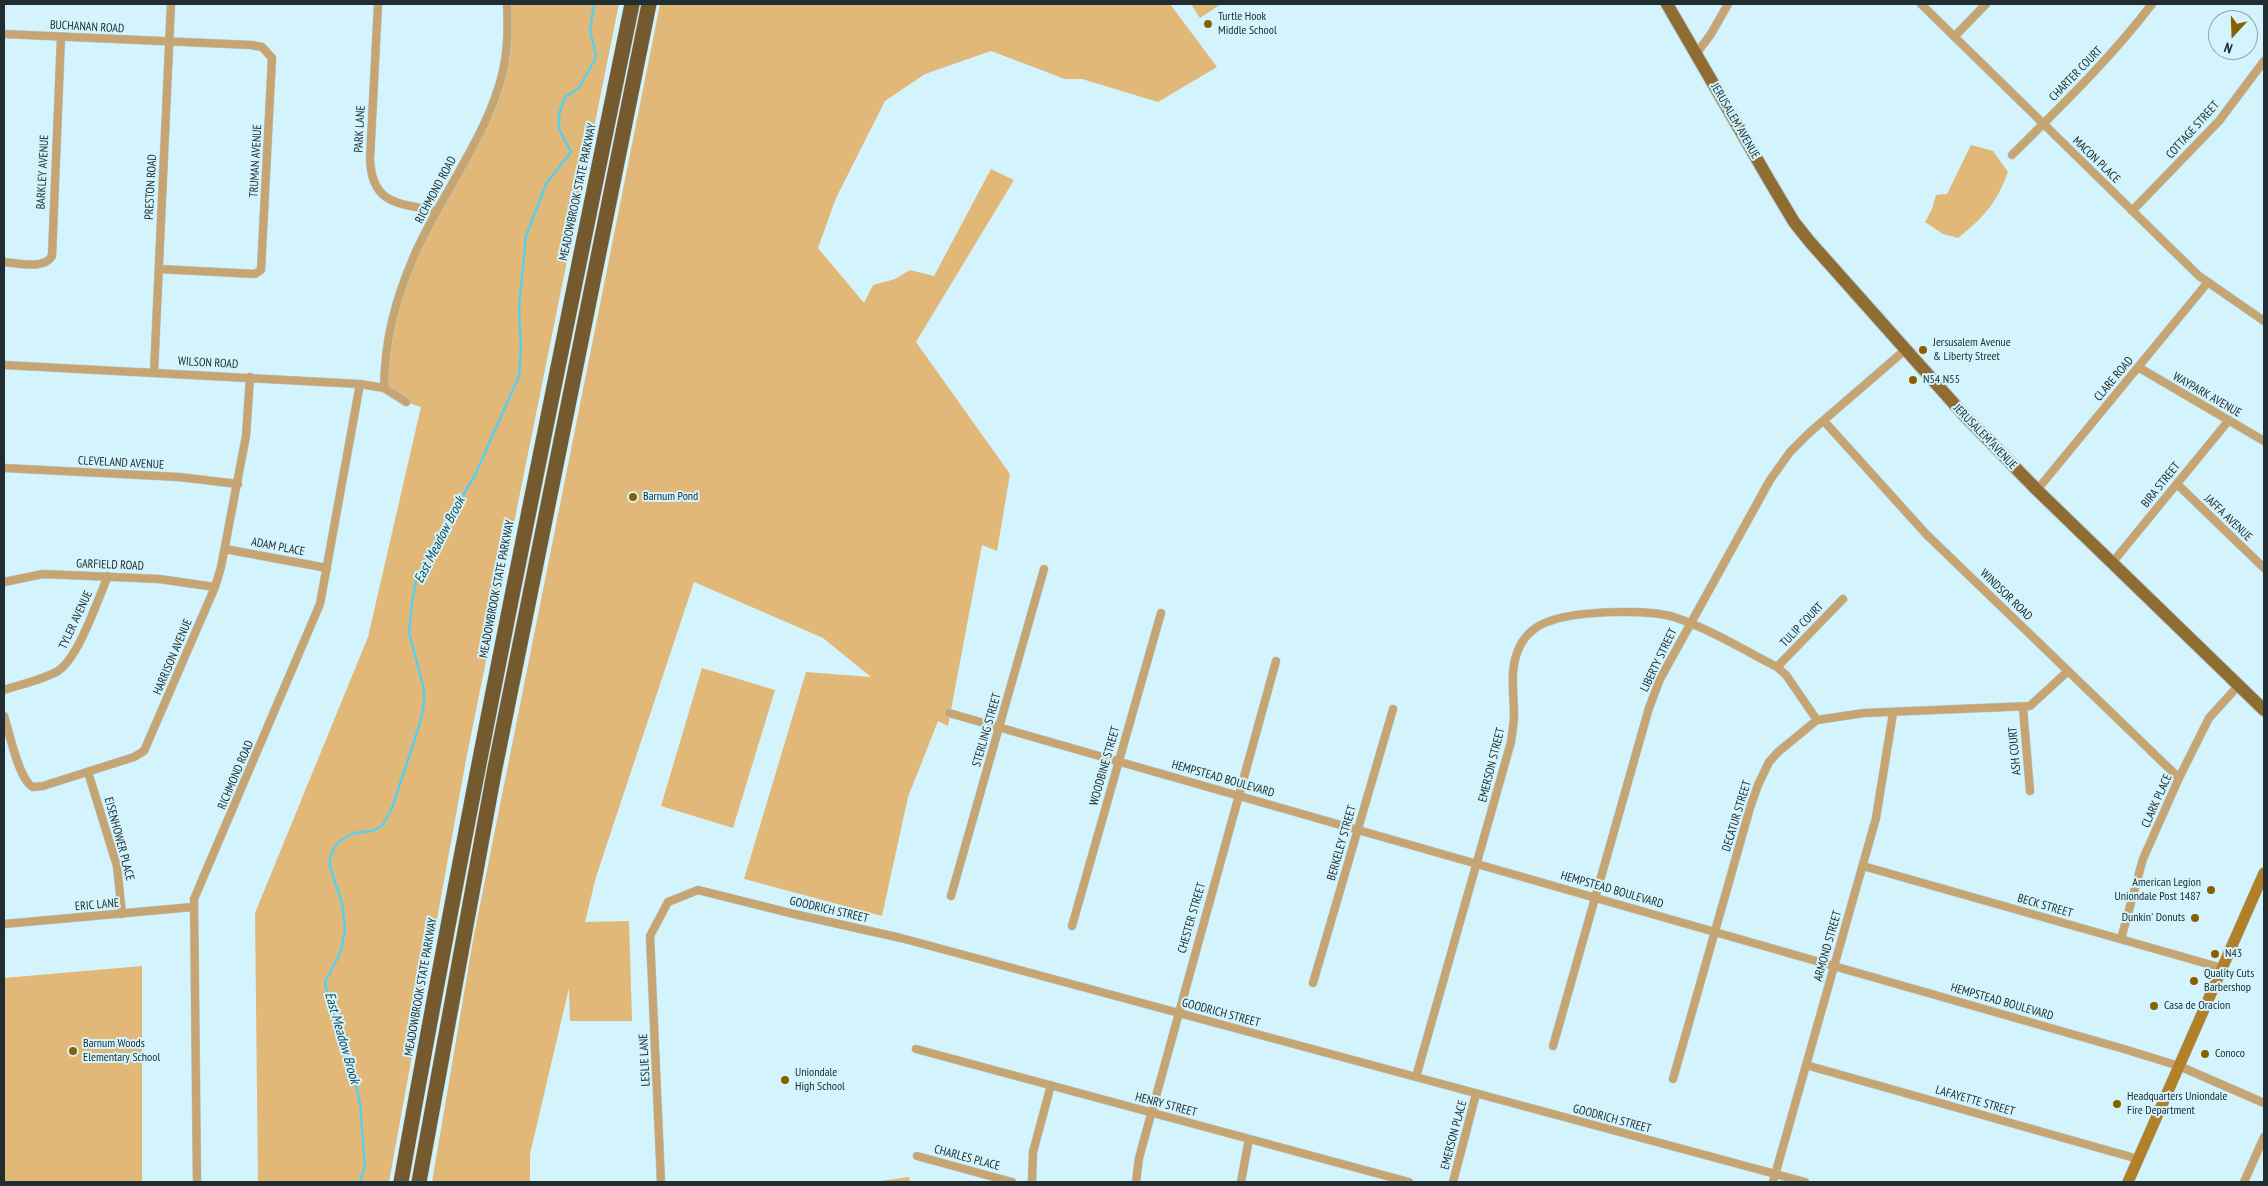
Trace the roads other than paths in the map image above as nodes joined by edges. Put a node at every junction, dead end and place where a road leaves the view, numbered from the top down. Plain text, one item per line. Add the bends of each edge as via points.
1 (171, 4) edge
2 (378, 4) edge
3 (507, 4) edge
4 (632, 4) edge
5 (650, 4) edge
6 (1667, 4) edge
7 (1728, 4) edge
8 (1920, 4) edge
9 (1986, 4) edge
10 (2152, 4) edge
11 (4, 34) edge
12 (60, 37) junction
13 (1954, 37) junction
14 (169, 42) junction
15 (1696, 54) junction
16 (2264, 61) edge
17 (2043, 124) junction
18 (2012, 155) dead end
19 (437, 211) junction
20 (2132, 211) junction
21 (4, 262) edge
22 (159, 269) junction
23 (2208, 282) junction
24 (2264, 321) edge
25 (1905, 350) junction
26 (4, 365) edge
27 (2138, 368) junction
28 (154, 372) junction
29 (250, 377) junction
30 (360, 384) junction
31 (384, 388) junction
32 (406, 402) dead end
33 (2228, 420) junction
34 (1824, 421) junction
35 (2264, 441) edge
36 (4, 468) edge
37 (238, 484) junction
38 (2177, 484) junction
39 (2036, 490) junction
40 (225, 549) junction
41 (2112, 563) junction
42 (327, 568) junction
43 (2264, 568) edge
44 (1044, 569) dead end
45 (108, 576) junction
46 (4, 582) edge
47 (215, 588) junction
48 (1843, 599) dead end
49 (1161, 613) dead end
50 (1690, 623) junction
51 (1276, 661) dead end
52 (1777, 667) junction
53 (2068, 671) junction
54 (2238, 686) junction
55 (4, 690) edge
56 (2023, 708) junction
57 (1393, 709) dead end
58 (2264, 710) edge
59 (949, 713) dead end
60 (1893, 713) junction
61 (4, 716) edge
62 (1817, 720) junction
63 (1000, 728) junction
64 (1118, 761) junction
65 (88, 772) junction
66 (2179, 778) junction
67 (2030, 791) dead end
68 (1238, 796) junction
69 (1357, 830) junction
70 (1476, 864) junction
71 (1863, 866) junction
72 (2264, 873) edge
73 (951, 896) dead end
74 (1596, 897) junction
75 (193, 907) junction
76 (122, 914) junction
77 (4, 924) edge
78 (1072, 926) dead end
79 (1715, 931) junction
80 (650, 936) joint
81 (2121, 939) junction
82 (1834, 966) junction
83 (2222, 968) junction
84 (1314, 983) dead end
85 (1177, 1013) junction
86 (1554, 1046) dead end
87 (916, 1049) dead end
88 (1806, 1065) junction
89 (2179, 1066) junction
90 (1416, 1077) junction
91 (1673, 1079) dead end
92 (1050, 1085) junction
93 (1476, 1094) junction
94 (2264, 1103) edge
95 (1150, 1112) junction
96 (2264, 1137) edge
97 (1249, 1139) junction
98 (916, 1156) dead end
99 (2138, 1159) junction
100 (1774, 1178) edge
101 (196, 1182) edge
102 (401, 1182) edge
103 (419, 1182) edge
104 (662, 1182) edge
105 (1012, 1182) edge
106 (1032, 1182) edge
107 (1136, 1182) edge
108 (1241, 1182) edge
109 (1409, 1182) edge
110 (1452, 1182) edge
111 (1805, 1182) edge
112 (2128, 1182) edge
113 (2244, 1182) edge

1 - 14 street, PRESTON ROAD
2 - 19 street, PARK LANE via 370,159 373,183 389,200
3 - 19 street, RICHMOND ROAD via 505,60 499,88
4 - 102 highway, MEADOWBROOK STATE PARKWAY via 504,628
5 - 103 highway via 507,708
6 - 15 main road, JERUSALEM AVENUE
7 - 15 street
8 - 13 street, MACON PLACE
9 - 13 street
10 - 17 street, CHARTER COURT via 2129,34
11 - 12 street, BUCHANAN ROAD
12 - 14 street, BUCHANAN ROAD
12 - 21 street, BARKLEY AVENUE via 52,256 43,264
13 - 17 street, MACON PLACE
14 - 22 street, PRESTON ROAD
14 - 22 street, TRUMAN AVENUE via 262,47 272,58 272,73 262,270 255,274
15 - 25 main road, JERUSALEM AVENUE via 1794,222
16 - 20 street, COTTAGE STREET via 2219,121
17 - 18 street, CHARTER COURT
17 - 20 street, MACON PLACE
19 - 31 street, RICHMOND ROAD via 399,294 386,343
20 - 23 street, MACON PLACE
22 - 28 street, PRESTON ROAD
23 - 24 street, MACON PLACE
23 - 27 street, CLARE ROAD
25 - 34 street, LIBERTY STREET
25 - 39 main road, JERUSALEM AVENUE
26 - 28 street, WILSON ROAD
27 - 33 street, WAYPARK AVENUE
27 - 39 street, CLARE ROAD
28 - 29 street, WILSON ROAD
29 - 30 street, WILSON ROAD
29 - 37 street, HARRISON AVENUE via 246,436
30 - 31 street, WILSON ROAD
30 - 42 street, RICHMOND ROAD
31 - 32 street, WILSON ROAD
33 - 35 street, WAYPARK AVENUE
33 - 38 street, BIRA STREET
34 - 50 street, LIBERTY STREET via 1790,452 1770,480
34 - 53 street, WINDSOR ROAD via 1926,534
36 - 37 street, CLEVELAND AVENUE via 178,477
37 - 40 street, HARRISON AVENUE
38 - 41 street, BIRA STREET
38 - 43 street, JAFFA AVENUE
39 - 41 main road, JERUSALEM AVENUE
40 - 42 street, ADAM PLACE
40 - 47 street, HARRISON AVENUE
41 - 54 main road, JERUSALEM AVENUE
42 - 75 street, RICHMOND ROAD via 314,620
44 - 63 street, STERLING STREET
45 - 46 street, GARFIELD ROAD via 43,574
45 - 47 street, GARFIELD ROAD via 158,578
45 - 55 street, TYLER AVENUE via 70,661 48,676
47 - 65 street, HARRISON AVENUE via 144,751 134,758
48 - 52 street, TULIP COURT
49 - 64 street, WOODBINE STREET
50 - 52 street, EMERSON STREET
50 - 70 street, EMERSON STREET via 1672,616 1644,612 1602,614 1553,620 1526,636 1513,663 1511,742
50 - 74 street, LIBERTY STREET via 1660,679 1649,708
51 - 68 street, CHESTER STREET
52 - 62 street, EMERSON STREET
53 - 56 street via 2043,696
53 - 66 street, WINDSOR ROAD
54 - 58 main road, JERUSALEM AVENUE
54 - 66 street, CLARK PLACE via 2209,718
56 - 60 street
56 - 67 street, ASH COURT
57 - 69 street, BERKELEY STREET
59 - 63 street, HEMPSTEAD BOULEVARD
60 - 62 street via 1864,713
60 - 71 street, ARMOND STREET via 1876,818
61 - 65 street, HARRISON AVENUE via 28,784 44,786
62 - 79 street, DECATUR STREET via 1778,752 1762,776
63 - 64 street, HEMPSTEAD BOULEVARD
63 - 73 street, STERLING STREET
64 - 68 street, HEMPSTEAD BOULEVARD
64 - 78 street, WOODBINE STREET
65 - 76 street, EISENHOWER PLACE via 117,866
66 - 81 street, CLARK PLACE via 2143,859
68 - 69 street, HEMPSTEAD BOULEVARD
68 - 85 street, CHESTER STREET
69 - 70 street, HEMPSTEAD BOULEVARD
69 - 84 street, BERKELEY STREET
70 - 74 street, HEMPSTEAD BOULEVARD
70 - 90 street, EMERSON STREET
71 - 81 street, BECK STREET
71 - 82 street, ARMOND STREET
72 - 83 main road
74 - 79 street, HEMPSTEAD BOULEVARD
74 - 86 street, LIBERTY STREET
75 - 76 street, ERIC LANE
75 - 101 street, RICHMOND ROAD
76 - 77 street, ERIC LANE
79 - 82 street, HEMPSTEAD BOULEVARD
79 - 91 street, DECATUR STREET
80 - 85 street, GOODRICH STREET via 668,902 698,890 901,938
80 - 104 street, LESLIE LANE
81 - 83 street, BECK STREET
82 - 88 street, ARMOND STREET
82 - 89 street, HEMPSTEAD BOULEVARD
83 - 89 main road
85 - 90 street, GOODRICH STREET
85 - 95 street, CHESTER STREET
87 - 92 street, HENRY STREET
88 - 99 street, LAFAYETTE STREET
88 - 100 street, ARMOND STREET
89 - 94 street, HEMPSTEAD BOULEVARD
89 - 99 main road
90 - 93 street, GOODRICH STREET
92 - 95 street, HENRY STREET
92 - 106 street via 1033,1152
93 - 100 street, GOODRICH STREET
93 - 110 street, EMERSON PLACE
95 - 97 street, HENRY STREET
95 - 107 street, CHESTER STREET via 1138,1158
96 - 113 street
97 - 108 street
97 - 109 street, HENRY STREET
98 - 105 street, CHARLES PLACE
99 - 112 main road
100 - 111 street, GOODRICH STREET

